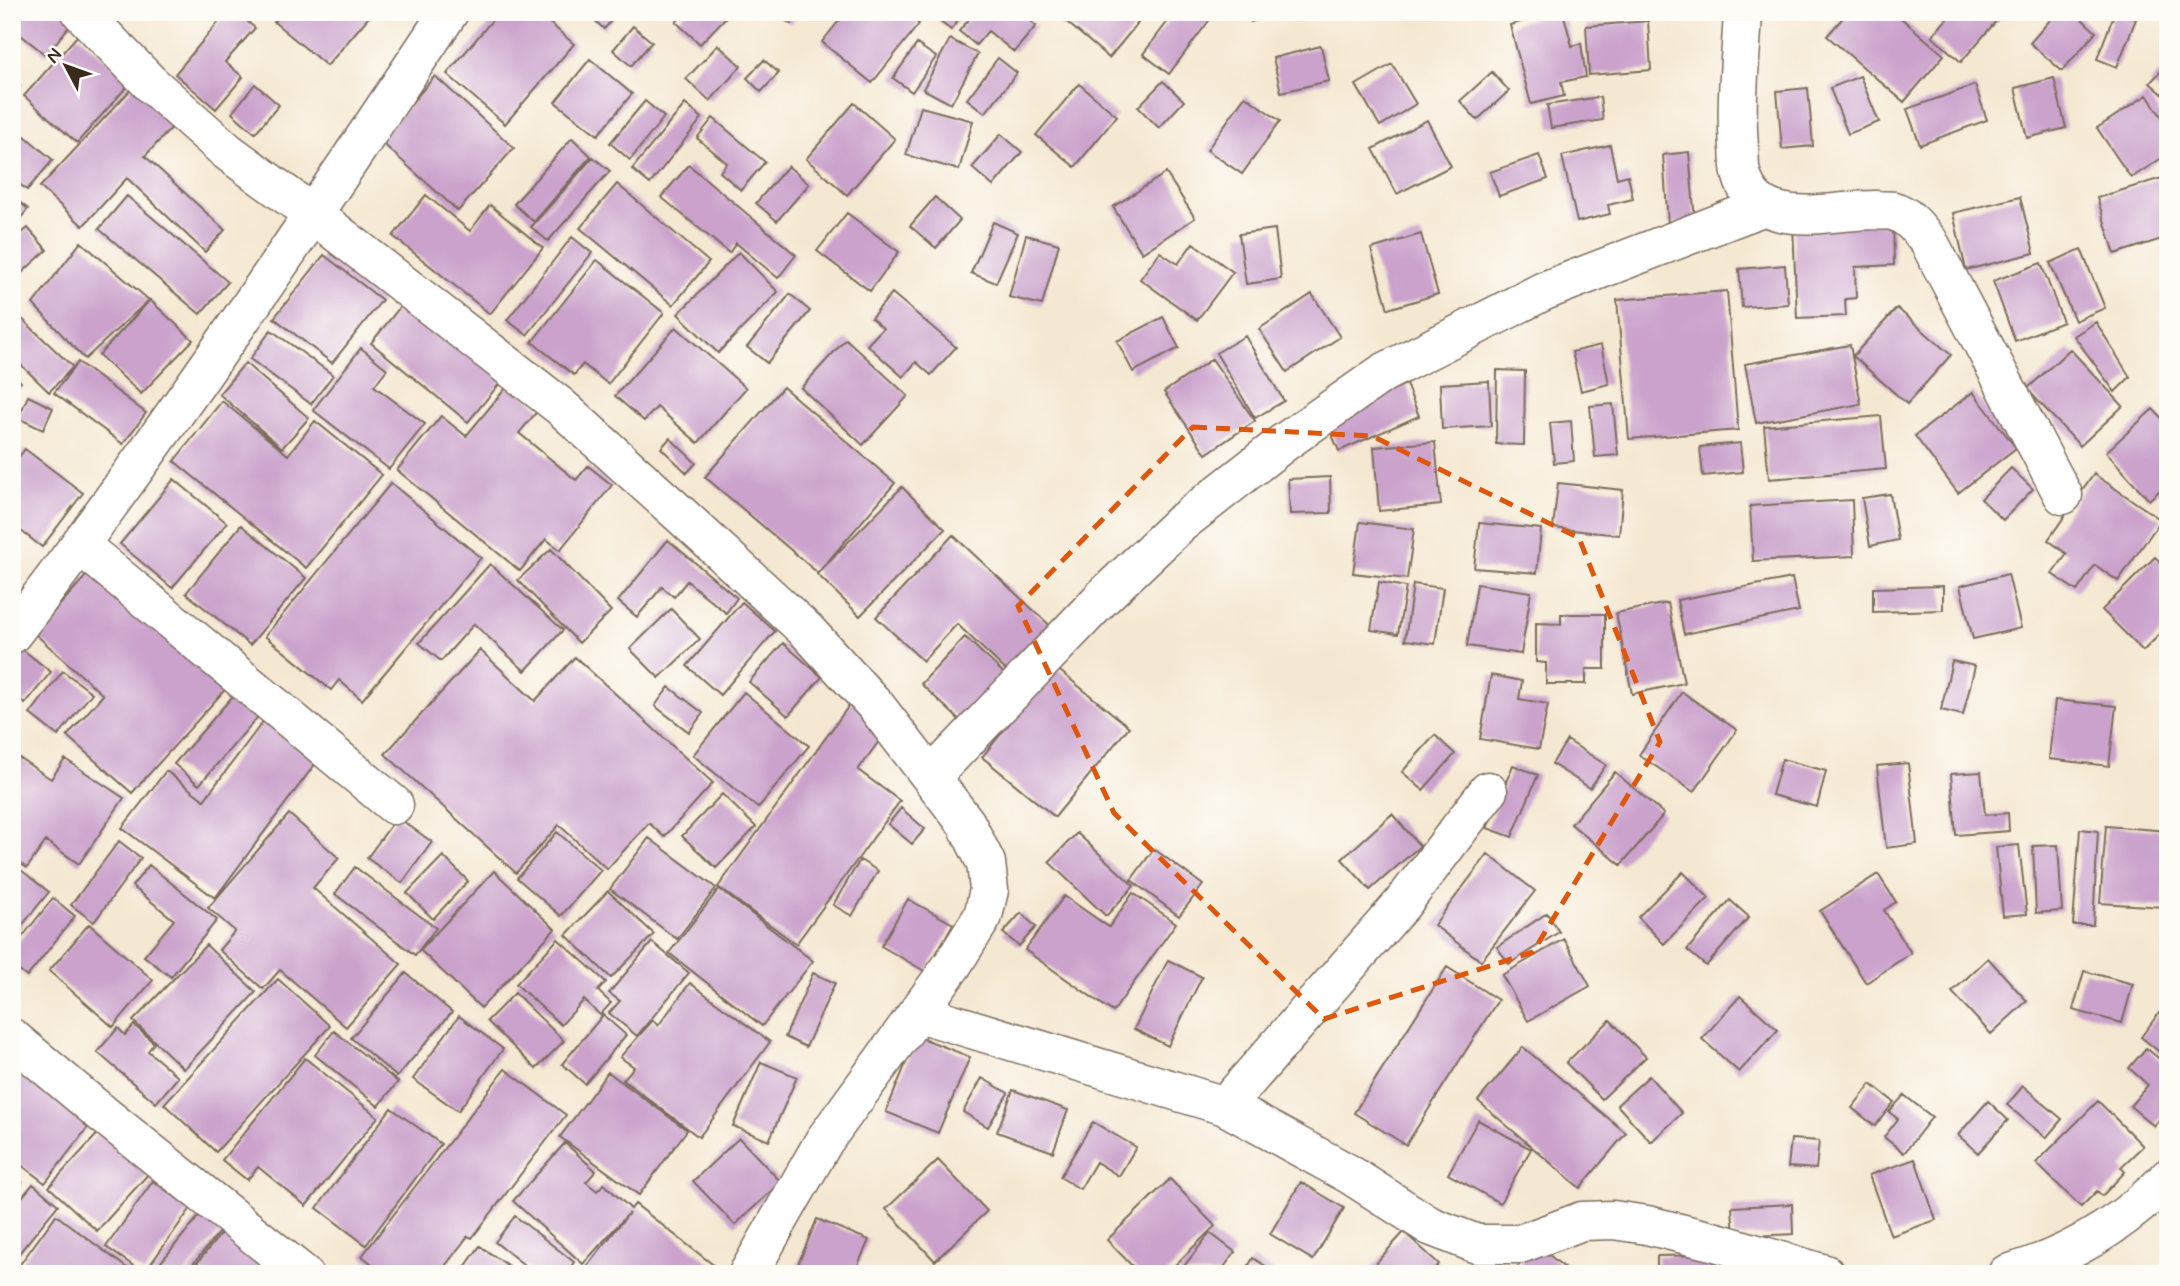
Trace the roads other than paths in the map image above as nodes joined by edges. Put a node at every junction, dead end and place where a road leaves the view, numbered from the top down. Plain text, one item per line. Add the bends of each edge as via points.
1 (81, 12) edge
2 (449, 12) edge
3 (1743, 12) edge
4 (1762, 207) junction
5 (314, 215) junction
6 (2063, 495) dead end
7 (80, 545) junction
8 (12, 634) edge
9 (932, 776) junction
10 (1488, 791) dead end
11 (394, 805) dead end
12 (919, 1013) junction
13 (12, 1038) edge
14 (1225, 1106) junction
15 (2168, 1178) edge
16 (303, 1274) edge
17 (748, 1274) edge
18 (1825, 1274) edge
19 (2007, 1274) edge

1 - 5 street via 150,83 219,144
2 - 5 street
3 - 4 street via 1737,120 1741,173
4 - 6 street via 1805,215 1893,211 1913,223 1929,242
4 - 9 street via 1544,291 1382,373 1180,524 1103,597
5 - 7 street
5 - 9 street via 561,407 672,507 807,631 877,706
7 - 8 street
7 - 11 street
9 - 12 street via 966,822 986,863 989,890 983,916
10 - 14 street via 1402,904
12 - 14 street
12 - 17 street via 824,1141
13 - 16 street
14 - 18 street via 1349,1174 1430,1226 1477,1244 1520,1244 1582,1221 1613,1220 1716,1242
15 - 19 street via 2129,1213 2082,1245

